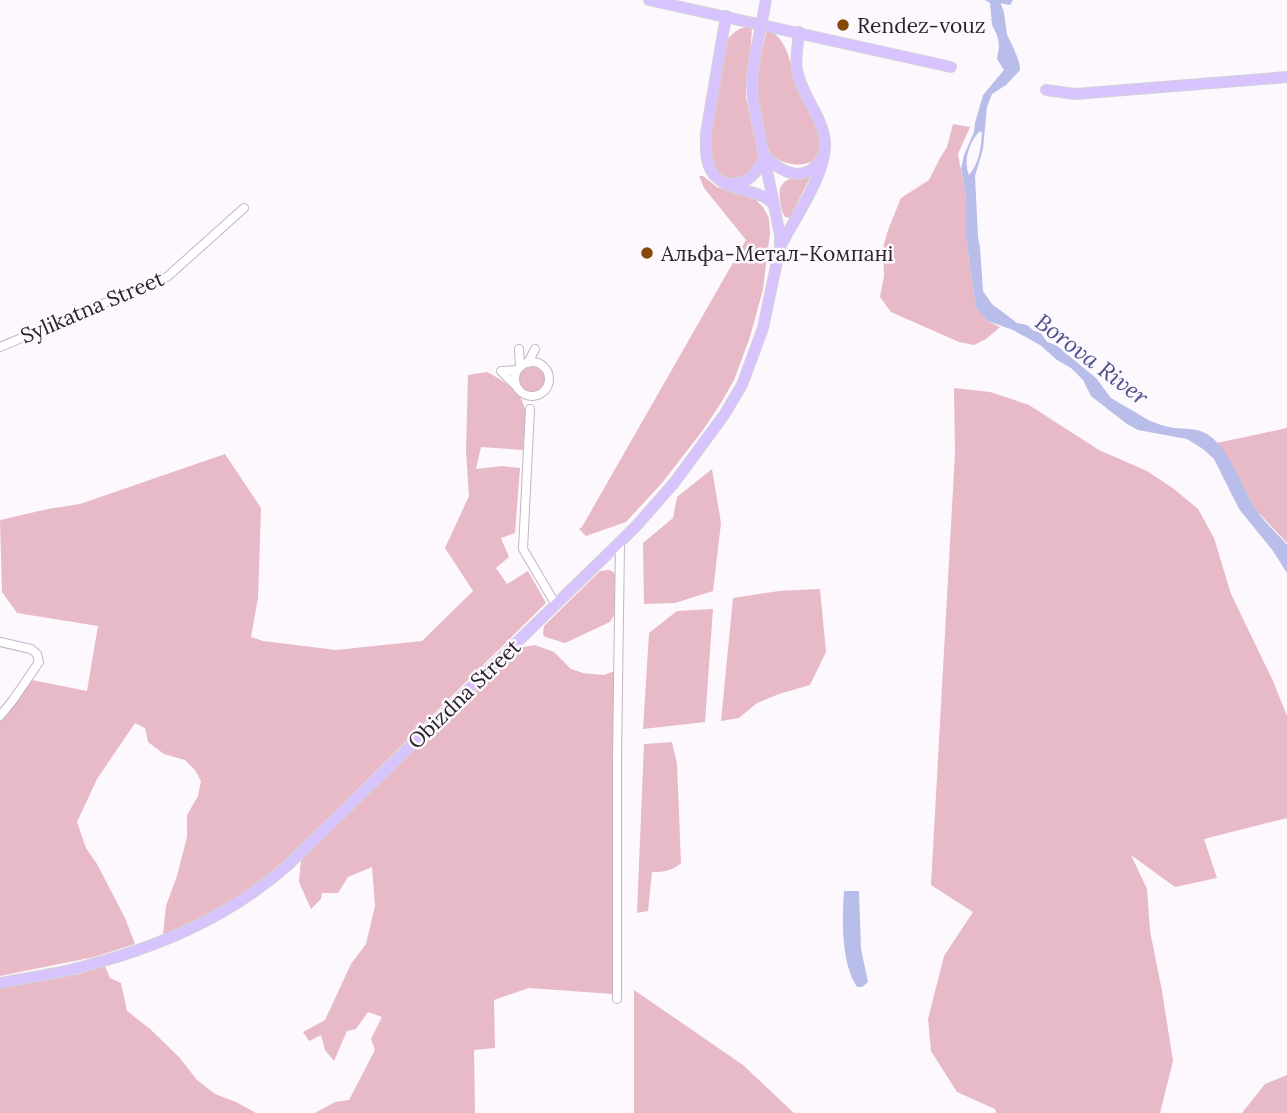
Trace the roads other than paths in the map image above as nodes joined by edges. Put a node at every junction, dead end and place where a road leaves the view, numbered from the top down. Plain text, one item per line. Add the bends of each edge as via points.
1 (649, 0) edge
2 (766, 0) edge
3 (726, 16) junction
4 (799, 32) junction
5 (951, 67) dead end
6 (1287, 77) edge
7 (1046, 90) dead end
8 (765, 156) junction
9 (824, 156) junction
10 (725, 183) junction
11 (775, 206) junction
12 (244, 208) dead end
13 (780, 247) junction
14 (0, 347) edge
15 (526, 365) junction
16 (516, 386) junction
17 (524, 394) junction
18 (541, 394) junction
19 (530, 409) junction
20 (620, 542) junction
21 (556, 605) junction
22 (0, 642) edge
23 (0, 716) edge
24 (0, 983) edge
25 (617, 999) dead end

1 - 3 main road
2 - 8 main road, bridge via 752,79
3 - 4 main road
3 - 10 main road via 705,153 709,169
4 - 5 main road
4 - 9 main road via 797,71 823,130
6 - 7 main road via 1075,94
8 - 9 main road via 793,174 812,169
8 - 10 main road via 747,181
8 - 11 main road
9 - 13 main road
10 - 11 main road via 758,193
11 - 13 main road
12 - 14 street, Sylikatna Street via 167,277
13 - 20 main road, Obizdna Street via 763,328 734,401 665,493
15 - 16 street via 515,379
15 - 16 street via 501,372
15 - 18 street via 547,369 550,378
16 - 17 street
17 - 18 street
17 - 19 street
18 - 19 street
19 - 21 street via 523,549
20 - 21 main road, Obizdna Street
20 - 25 street
21 - 24 main road, Obizdna Street via 287,866 241,902 196,927 143,947 74,969
22 - 23 street via 31,649 39,662

